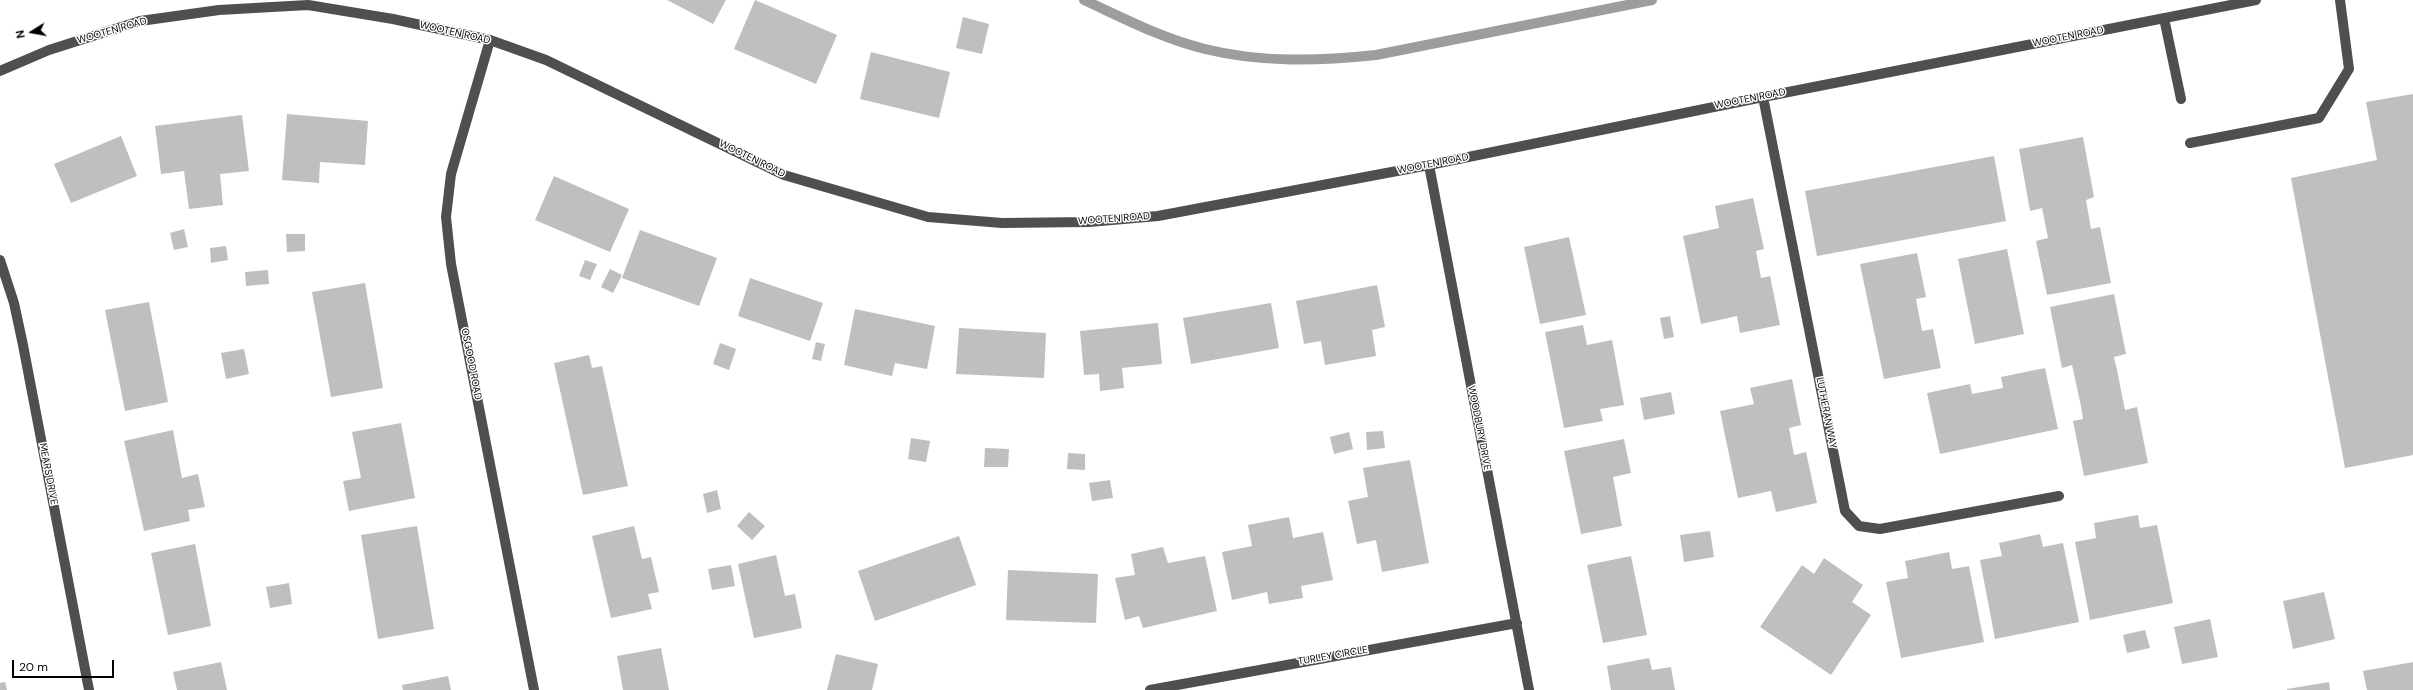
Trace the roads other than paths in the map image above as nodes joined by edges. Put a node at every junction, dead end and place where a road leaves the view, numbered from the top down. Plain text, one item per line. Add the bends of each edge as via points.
1 (2256, 0) edge
2 (2340, 0) edge
3 (2164, 18) junction
4 (490, 40) junction
5 (0, 71) edge
6 (1763, 96) junction
7 (2181, 99) dead end
8 (2190, 143) dead end
9 (1429, 165) junction
10 (0, 260) edge
11 (2059, 496) dead end
12 (1517, 623) junction
13 (90, 690) edge
14 (534, 690) edge
15 (1150, 690) edge
16 (1529, 690) edge

1 - 3 street, WOOTEN ROAD
2 - 8 street via 2349,69 2319,118
3 - 6 street, WOOTEN ROAD
3 - 7 street
4 - 5 street, WOOTEN ROAD via 393,19 308,5 219,10 140,22 49,50
4 - 9 street, WOOTEN ROAD via 560,66 784,175 928,218 1002,223 1081,222 1158,216
4 - 14 street, OSGOOD ROAD via 451,174 446,216 451,264
6 - 9 street, WOOTEN ROAD
6 - 11 street, LUTHERAN WAY via 1845,511 1859,526 1880,529
9 - 12 street, WOODBURY DRIVE
10 - 13 street, MEARS DRIVE via 14,303
12 - 15 street, TURLEY CIRCLE
12 - 16 street, WOODBURY DRIVE

